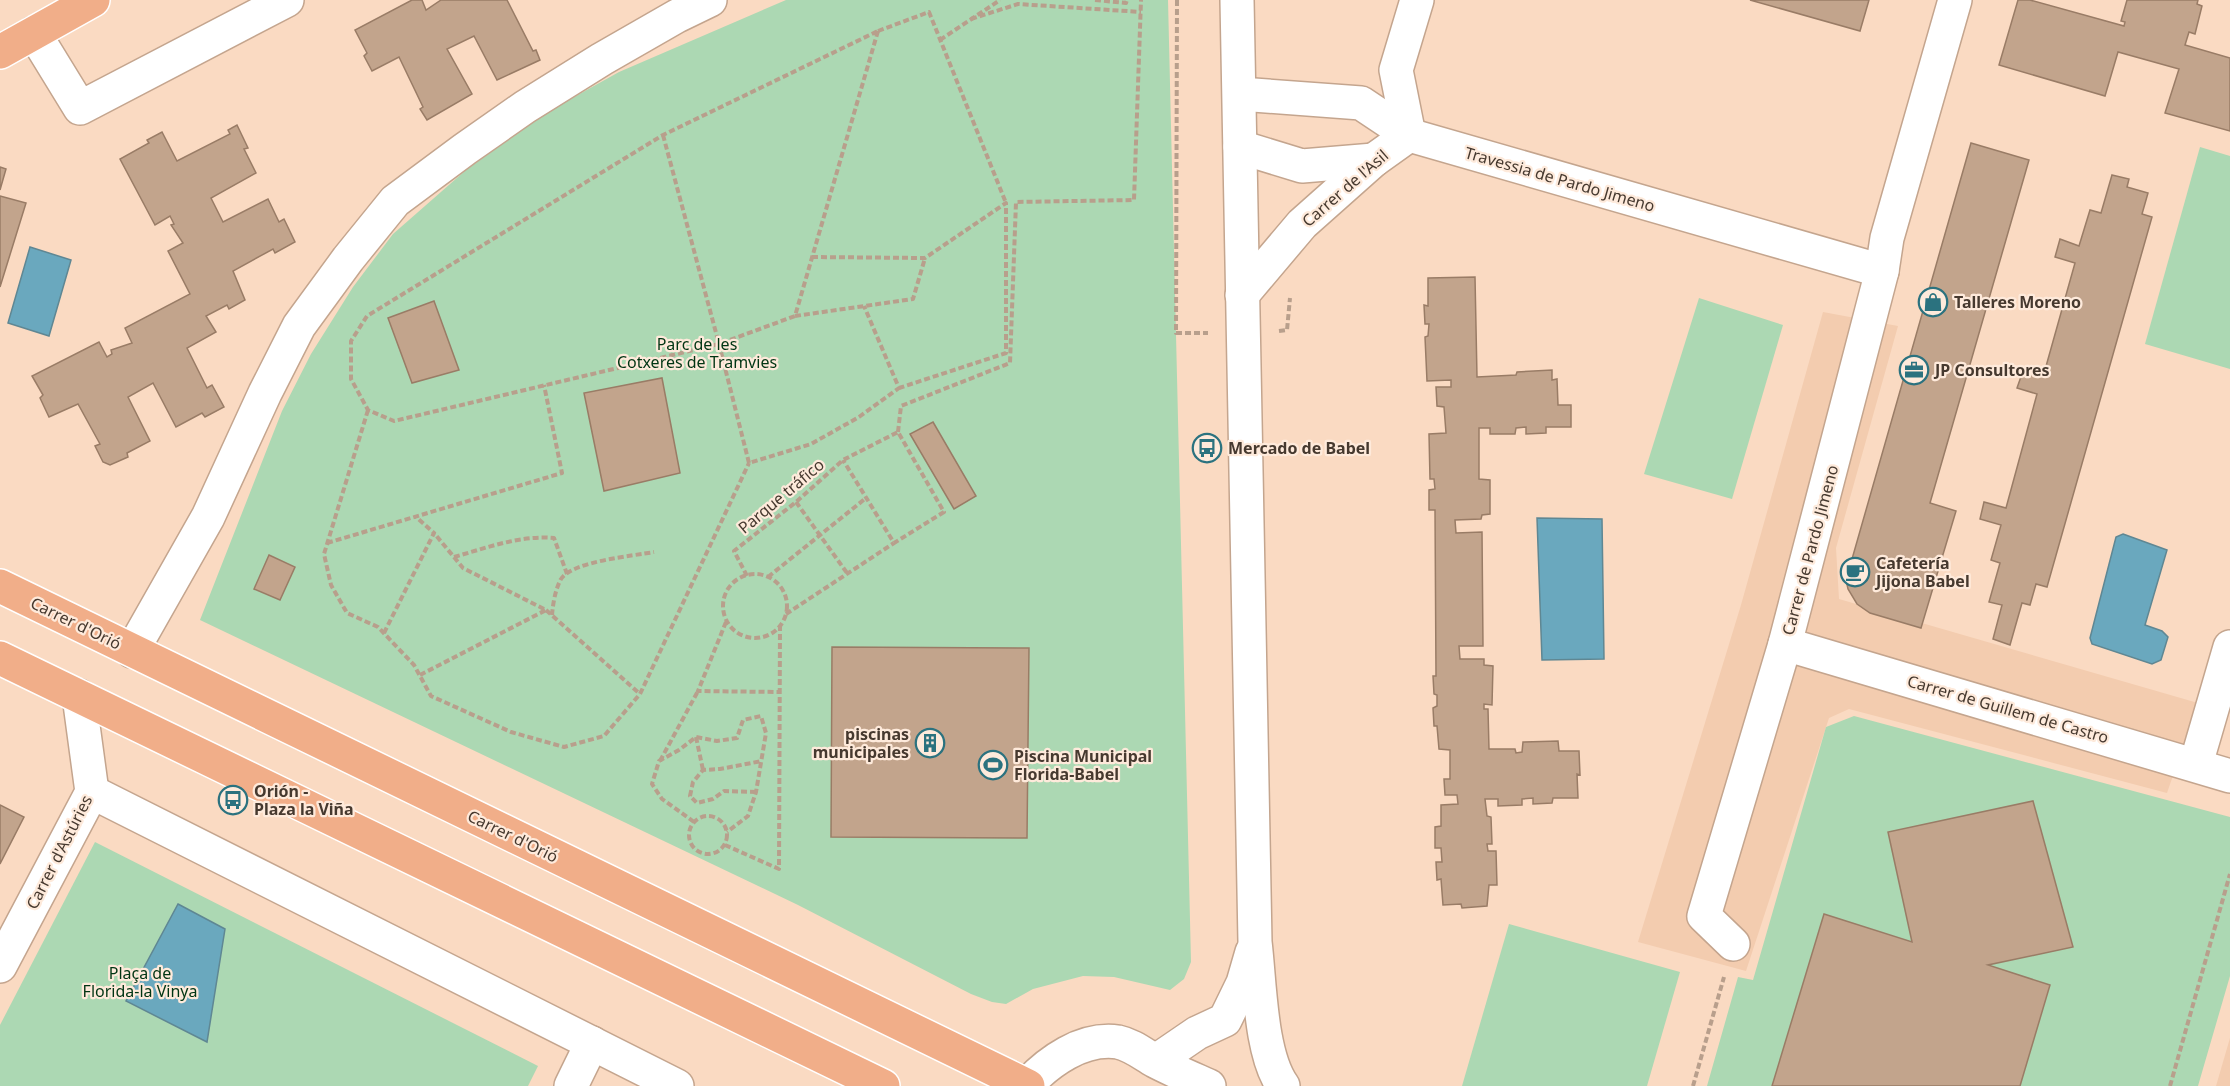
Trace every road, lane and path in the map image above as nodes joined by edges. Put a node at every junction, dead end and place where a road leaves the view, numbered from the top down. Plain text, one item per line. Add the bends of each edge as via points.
1 (93, 0) edge
2 (287, 0) edge
3 (711, 0) edge
4 (1000, 0) edge
5 (1095, 0) edge
6 (1127, 0) edge
7 (1141, 0) edge
8 (1237, 0) edge
9 (1417, 0) edge
10 (1954, 0) edge
11 (1141, 12) junction
12 (971, 19) junction
13 (878, 32) junction
14 (34, 33) junction
15 (940, 40) junction
16 (0, 52) edge
17 (1396, 70) junction
18 (1240, 94) junction
19 (1361, 103) junction
20 (663, 135) junction
21 (1409, 135) junction
22 (1240, 147) junction
23 (1374, 160) junction
24 (1006, 203) junction
25 (812, 257) junction
26 (925, 258) junction
27 (1882, 272) junction
28 (1242, 295) junction
29 (864, 306) junction
30 (795, 316) junction
31 (719, 344) junction
32 (544, 385) junction
33 (899, 388) junction
34 (368, 410) junction
35 (898, 432) junction
36 (843, 460) junction
37 (749, 463) junction
38 (866, 498) junction
39 (796, 502) junction
40 (416, 517) junction
41 (434, 532) junction
42 (819, 535) junction
43 (327, 543) junction
44 (894, 543) junction
45 (654, 552) dead end
46 (454, 557) junction
47 (847, 573) junction
48 (567, 574) junction
49 (747, 576) junction
50 (768, 577) junction
51 (0, 586) edge
52 (546, 610) junction
53 (552, 615) junction
54 (786, 615) junction
55 (726, 621) junction
56 (780, 626) junction
57 (384, 633) junction
58 (1785, 644) junction
59 (2230, 647) edge
60 (132, 651) junction
61 (0, 658) edge
62 (420, 675) junction
63 (698, 691) junction
64 (778, 692) junction
65 (640, 694) junction
66 (79, 696) junction
67 (696, 737) junction
68 (659, 761) junction
69 (762, 761) junction
70 (2196, 764) junction
71 (703, 770) junction
72 (2230, 776) edge
73 (92, 792) junction
74 (756, 792) junction
75 (694, 822) junction
76 (727, 832) junction
77 (725, 845) junction
78 (2230, 874) edge
79 (1255, 942) junction
80 (1733, 944) joint
81 (0, 966) edge
82 (592, 1043) junction
83 (1156, 1061) junction
84 (570, 1086) edge
85 (677, 1086) edge
86 (883, 1086) edge
87 (1027, 1086) edge
88 (1209, 1086) edge
89 (1283, 1086) edge
90 (1693, 1086) edge
91 (2170, 1086) edge

1 - 14 main road
2 - 14 street via 80,108
3 - 60 street via 677,16 525,107 395,201 299,326 208,517
4 - 12 path
5 - 6 path
7 - 11 path
8 - 18 street
9 - 17 street
10 - 27 street, Carrer de Pardo Jimeno via 1887,238
11 - 12 path via 1018,4
11 - 35 path via 1134,200 1016,202 1010,363 901,406
12 - 15 path
13 - 15 path via 929,12
13 - 20 path
13 - 25 path
14 - 16 main road
15 - 24 path
17 - 19 street
17 - 21 street
18 - 19 street, Travessia de Pardo Jimeno
18 - 22 street
19 - 21 street, Travessia de Pardo Jimeno
20 - 31 path
20 - 34 path via 366,316 351,341 351,379
21 - 23 street, Carrer de l'Asil
21 - 27 street, Travessia de Pardo Jimeno
22 - 23 street via 1302,166
22 - 28 street
23 - 28 street, Carrer de l'Asil via 1302,224
24 - 26 path
24 - 33 path via 1006,353
25 - 26 path
25 - 30 path
26 - 29 path via 913,299
27 - 58 street, Carrer de Pardo Jimeno
28 - 79 street
29 - 30 path
29 - 33 path
30 - 31 path
31 - 32 path
31 - 37 path
32 - 34 path via 394,421
32 - 40 path via 562,473
33 - 37 path via 811,444
34 - 43 path
35 - 36 path, Parque tráfico
35 - 44 path via 944,512
36 - 38 path
36 - 39 path, Parque tráfico
37 - 65 path
38 - 42 path
38 - 44 path
39 - 42 path
39 - 49 path, Parque tráfico via 734,551
40 - 41 path
40 - 43 path
41 - 46 path
41 - 57 path
42 - 47 path
42 - 50 path
43 - 57 path via 324,554 331,585 347,613
44 - 47 path
45 - 48 path via 581,566
46 - 48 path via 537,536 554,538
46 - 52 path via 463,568
47 - 54 path
48 - 53 path via 562,578
49 - 50 path
49 - 55 path via 739,578 725,593
50 - 54 path via 778,583 785,595
51 - 60 main road, Carrer d'Orió
52 - 53 path
52 - 62 path
53 - 65 path
54 - 56 path
55 - 56 path via 747,637 762,637
55 - 63 path
56 - 64 path
57 - 62 path
58 - 70 street, Carrer de Guillem de Castro
58 - 80 street, Carrer de Pardo Jimeno via 1704,916
59 - 70 street
60 - 87 main road, Carrer d'Orió
61 - 66 main road
62 - 65 path via 431,696 511,732 564,747 604,736
63 - 64 path
63 - 68 path
64 - 77 path via 780,869
66 - 73 street, Carrer d'Astúries
66 - 86 main road
67 - 68 path
67 - 69 path via 717,741 737,738 743,720 761,716 766,733
67 - 71 path
68 - 75 path via 652,784 662,799
69 - 71 path
69 - 74 path
70 - 72 street, Carrer de Guillem de Castro
71 - 74 path via 693,782 690,796 697,803 724,791
73 - 81 street, Carrer d'Astúries
73 - 82 street
74 - 76 path via 748,816
75 - 76 path via 706,816 716,817
75 - 77 path via 689,834 696,850 709,855
76 - 77 path
78 - 91 path
79 - 83 street via 1243,983 1226,1020
79 - 89 street via 1266,1040 1275,1075
80 - 90 path
82 - 84 street
82 - 85 street
83 - 87 street, Carrer d'Orió via 1118,1042 1096,1043 1054,1059
83 - 88 street, Carrer d'Orió

